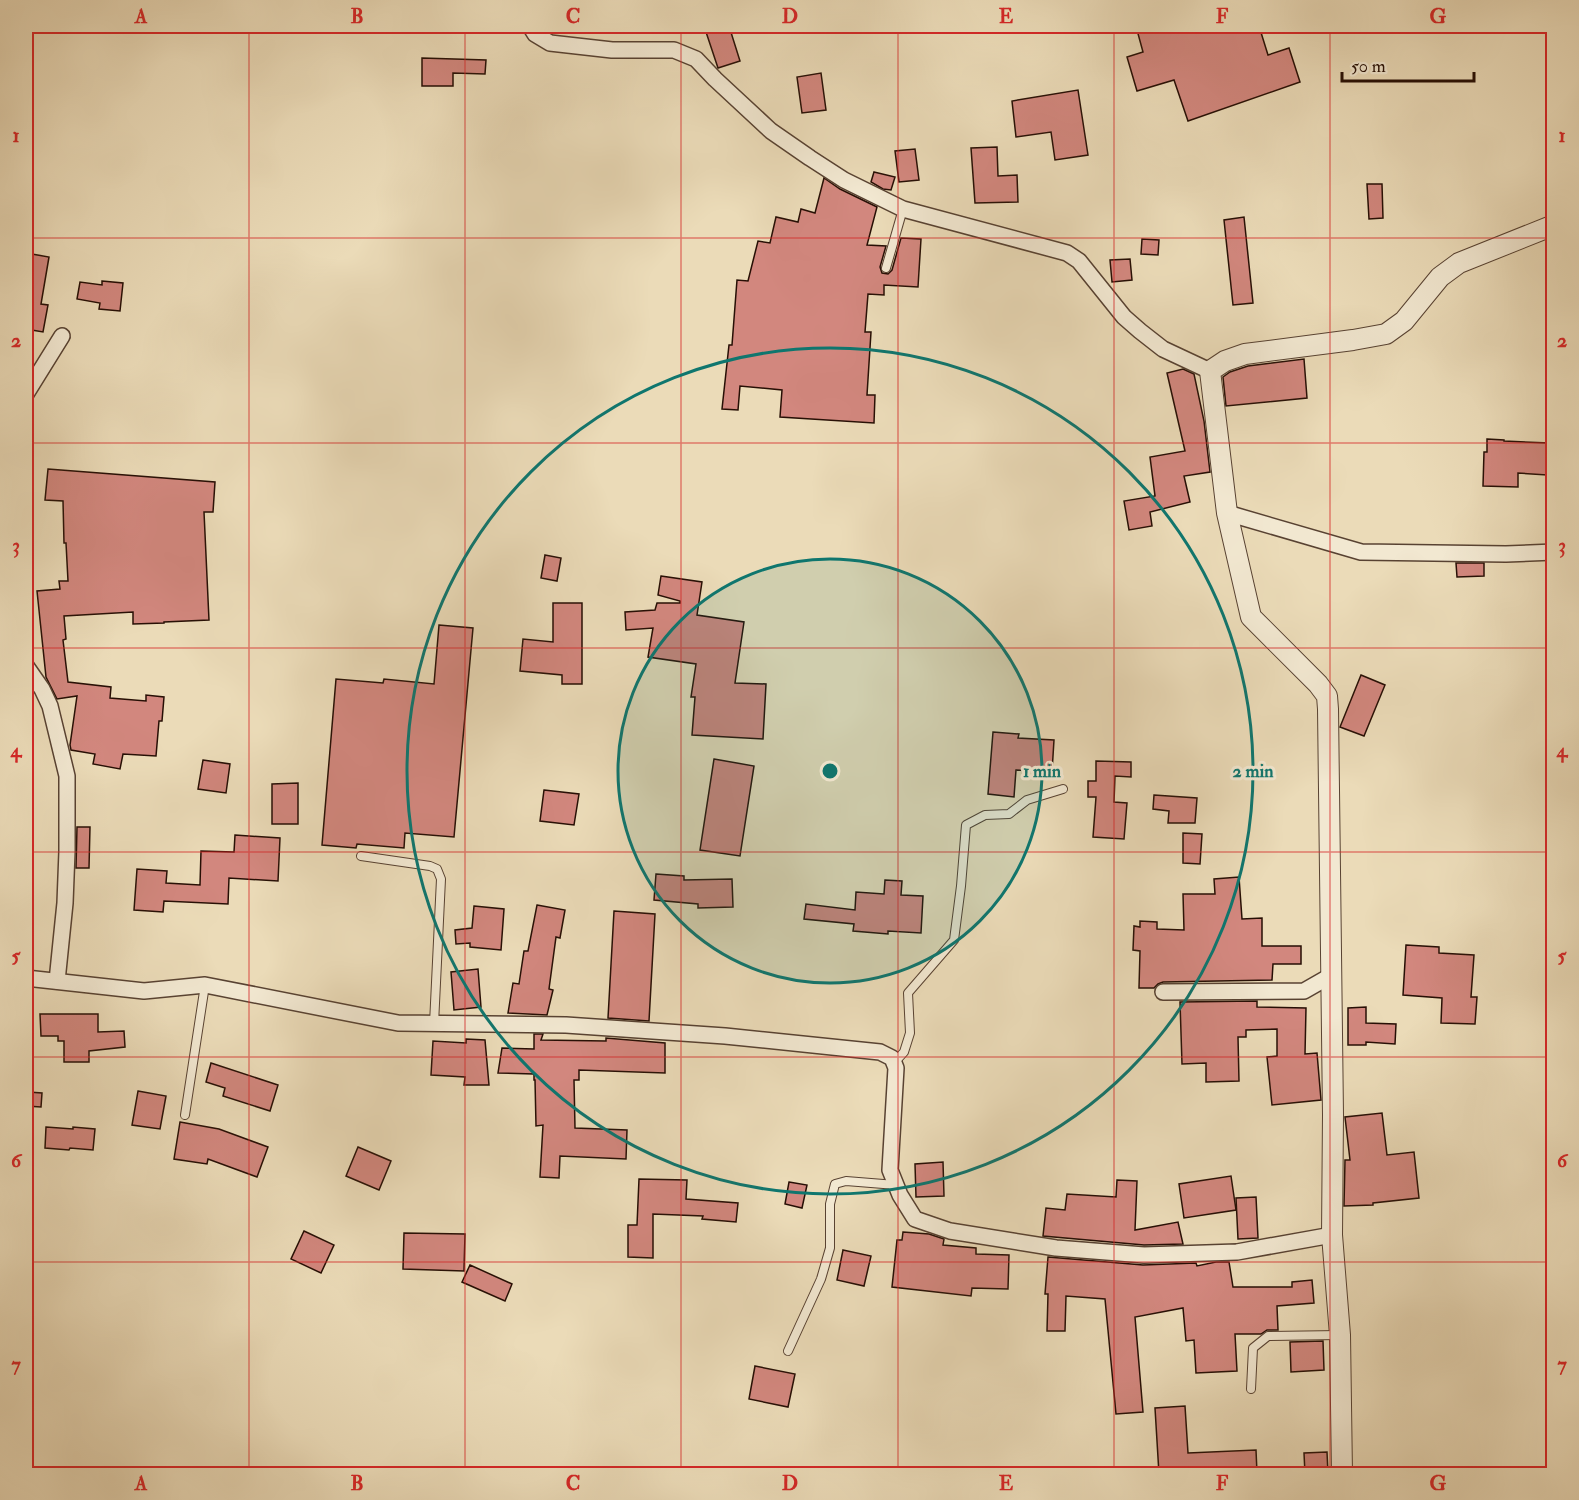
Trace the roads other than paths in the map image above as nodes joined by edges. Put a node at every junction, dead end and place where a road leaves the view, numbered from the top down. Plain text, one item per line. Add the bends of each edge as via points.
1 (531, 26) edge
2 (903, 208) junction
3 (1554, 225) edge
4 (886, 268) dead end
5 (62, 336) dead end
6 (1210, 371) junction
7 (26, 394) edge
8 (1227, 513) junction
9 (1554, 552) edge
10 (26, 666) edge
11 (1063, 789) dead end
12 (361, 856) dead end
13 (1332, 975) junction
14 (26, 978) edge
15 (57, 981) junction
16 (205, 985) junction
17 (1163, 992) dead end
18 (434, 1024) junction
19 (894, 1063) junction
20 (185, 1115) dead end
21 (896, 1185) junction
22 (1332, 1235) junction
23 (1340, 1335) junction
24 (788, 1352) dead end
25 (1251, 1389) dead end
26 (1342, 1474) edge

1 - 2 street via 535,34 550,43 612,50 674,50 696,58 771,131 844,180
2 - 4 lane
2 - 6 street via 1067,253 1079,261 1140,331 1163,349
3 - 6 street via 1459,263 1440,277 1404,321 1386,334 1245,354
5 - 7 street
6 - 8 street
8 - 9 street via 1361,552
8 - 13 street via 1251,617 1327,696
10 - 15 street via 50,706 67,776 66,882
11 - 19 lane via 1027,800 1009,814 985,815 966,825 954,940 908,993 910,1033 904,1052
12 - 18 lane via 437,869 441,879
13 - 17 street via 1304,992
13 - 22 street
14 - 15 street
15 - 16 street via 144,991
16 - 18 street via 398,1023
16 - 20 lane
18 - 19 street via 566,1025 725,1036 880,1052
19 - 21 street via 890,1170
21 - 22 street via 915,1218 950,1231 1056,1248 1144,1255 1237,1252
21 - 24 lane via 846,1181 835,1184 830,1204 830,1248 821,1279
22 - 23 street
23 - 25 lane via 1268,1336 1253,1348
23 - 26 street

